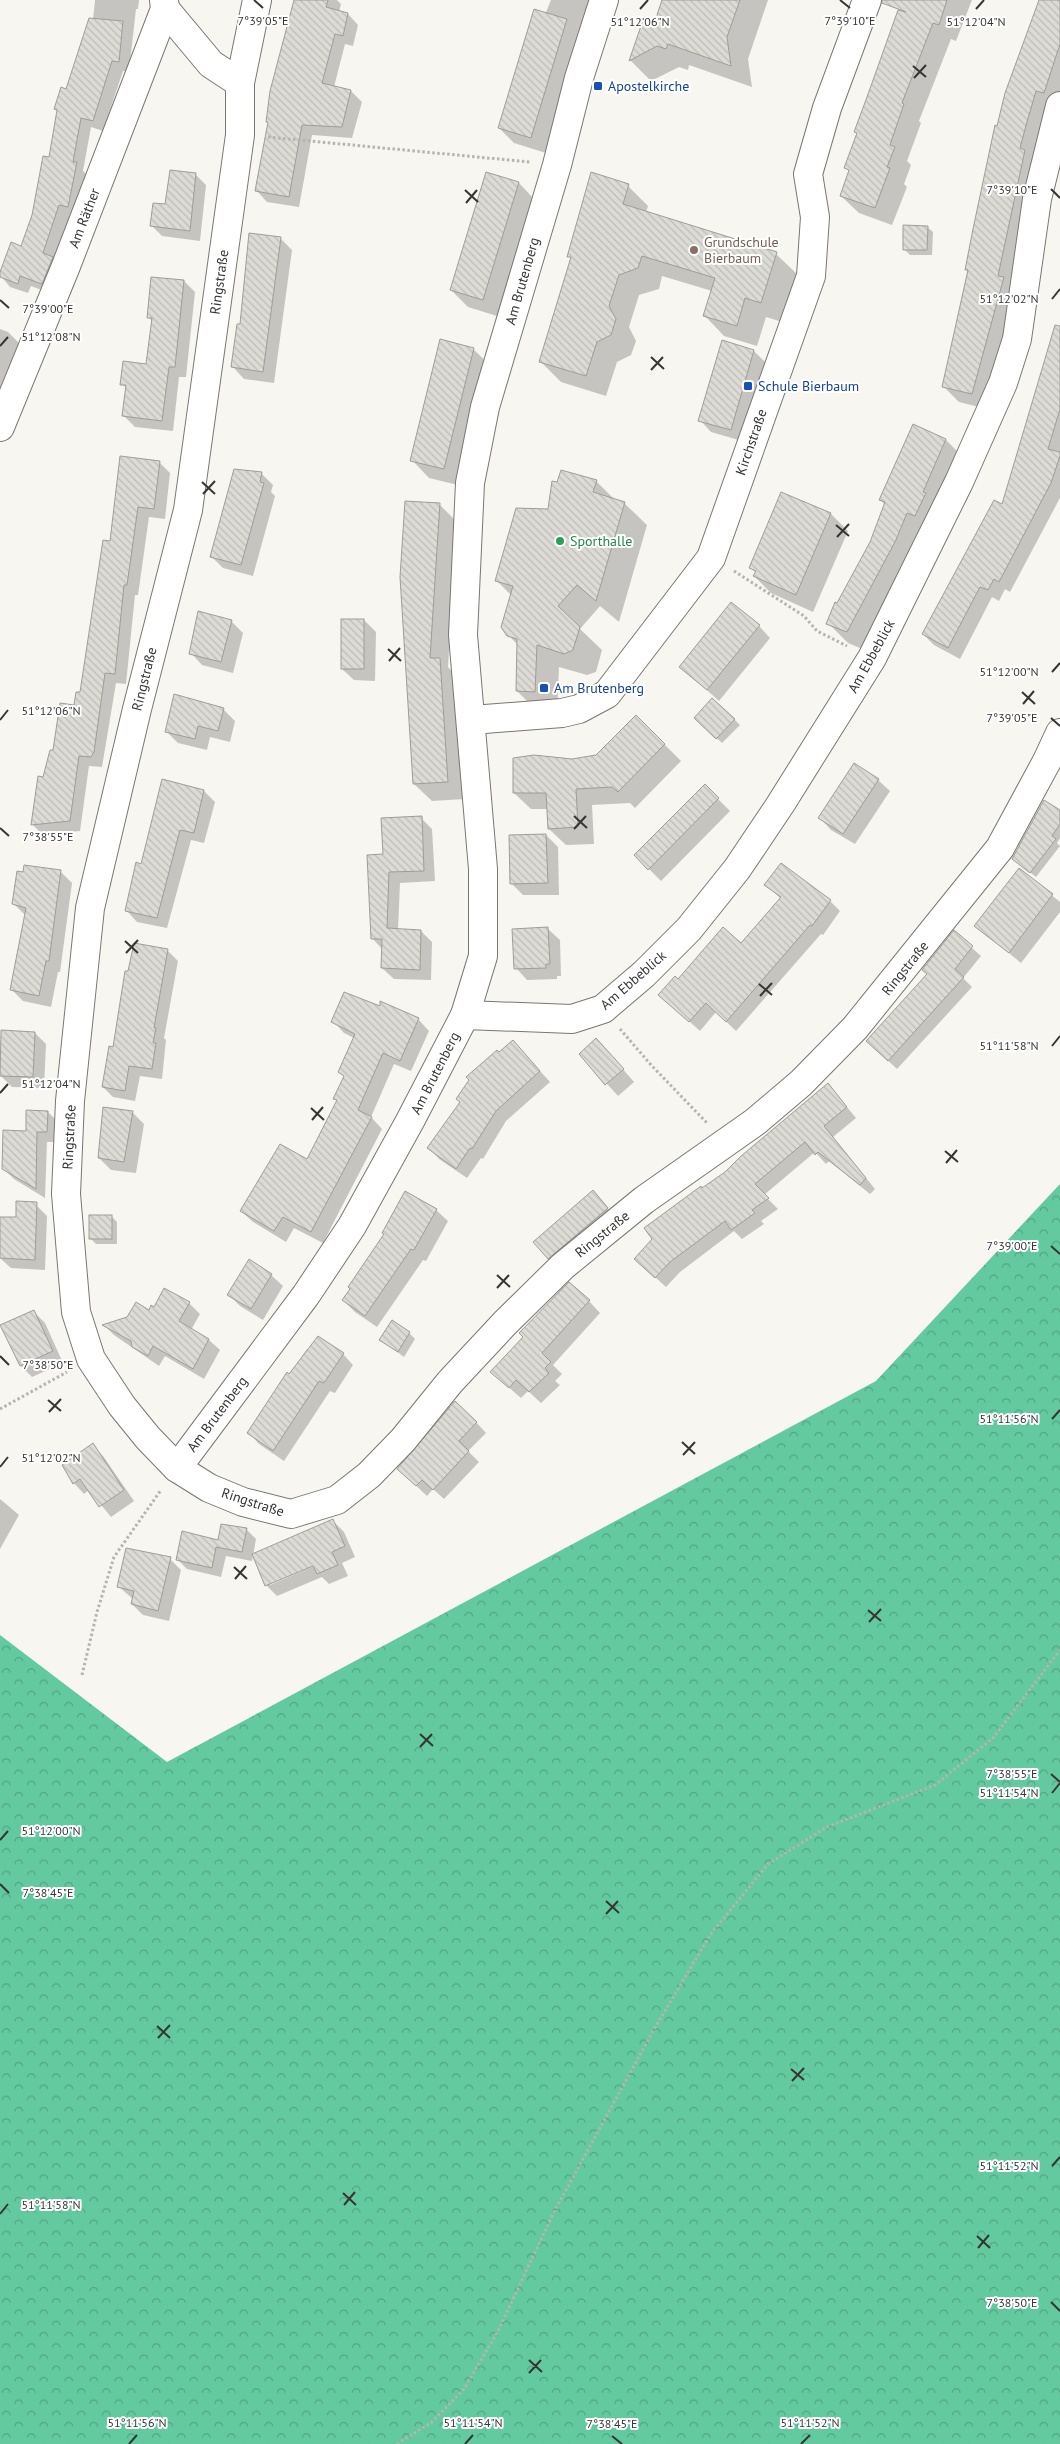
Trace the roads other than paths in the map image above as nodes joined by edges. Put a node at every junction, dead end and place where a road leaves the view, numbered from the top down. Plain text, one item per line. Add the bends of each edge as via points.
1 (257, 0) edge
2 (604, 0) edge
3 (867, 0) edge
4 (165, 4) edge
5 (240, 83) junction
6 (1060, 106) edge
7 (0, 427) edge
8 (472, 720) junction
9 (1060, 733) edge
10 (464, 1016) junction
11 (177, 1468) junction

1 - 5 street, Ringstraße
2 - 8 street, Am Brutenberg via 485,407 470,483 463,635
3 - 8 street, Kirchstraße via 827,108 808,174 815,217 811,276 711,558 607,694 579,709 562,713
4 - 5 street, Am Räther via 211,64
4 - 7 street, Am Räther via 69,257
5 - 11 street, Ringstraße via 240,134 188,510 90,908 70,1101 66,1194 76,1312 91,1359 122,1406
6 - 10 street, Am Ebbeblick via 1037,199 1017,339 1004,383 872,658 780,805 737,869 689,929 603,1009 572,1019
8 - 10 street, Am Brutenberg via 483,869 483,956
9 - 11 street, Ringstraße via 1000,848 855,1028 755,1122 644,1200 563,1266 475,1355 369,1475 337,1500 291,1514 243,1502 209,1488
10 - 11 street, Am Brutenberg via 352,1226 306,1295

